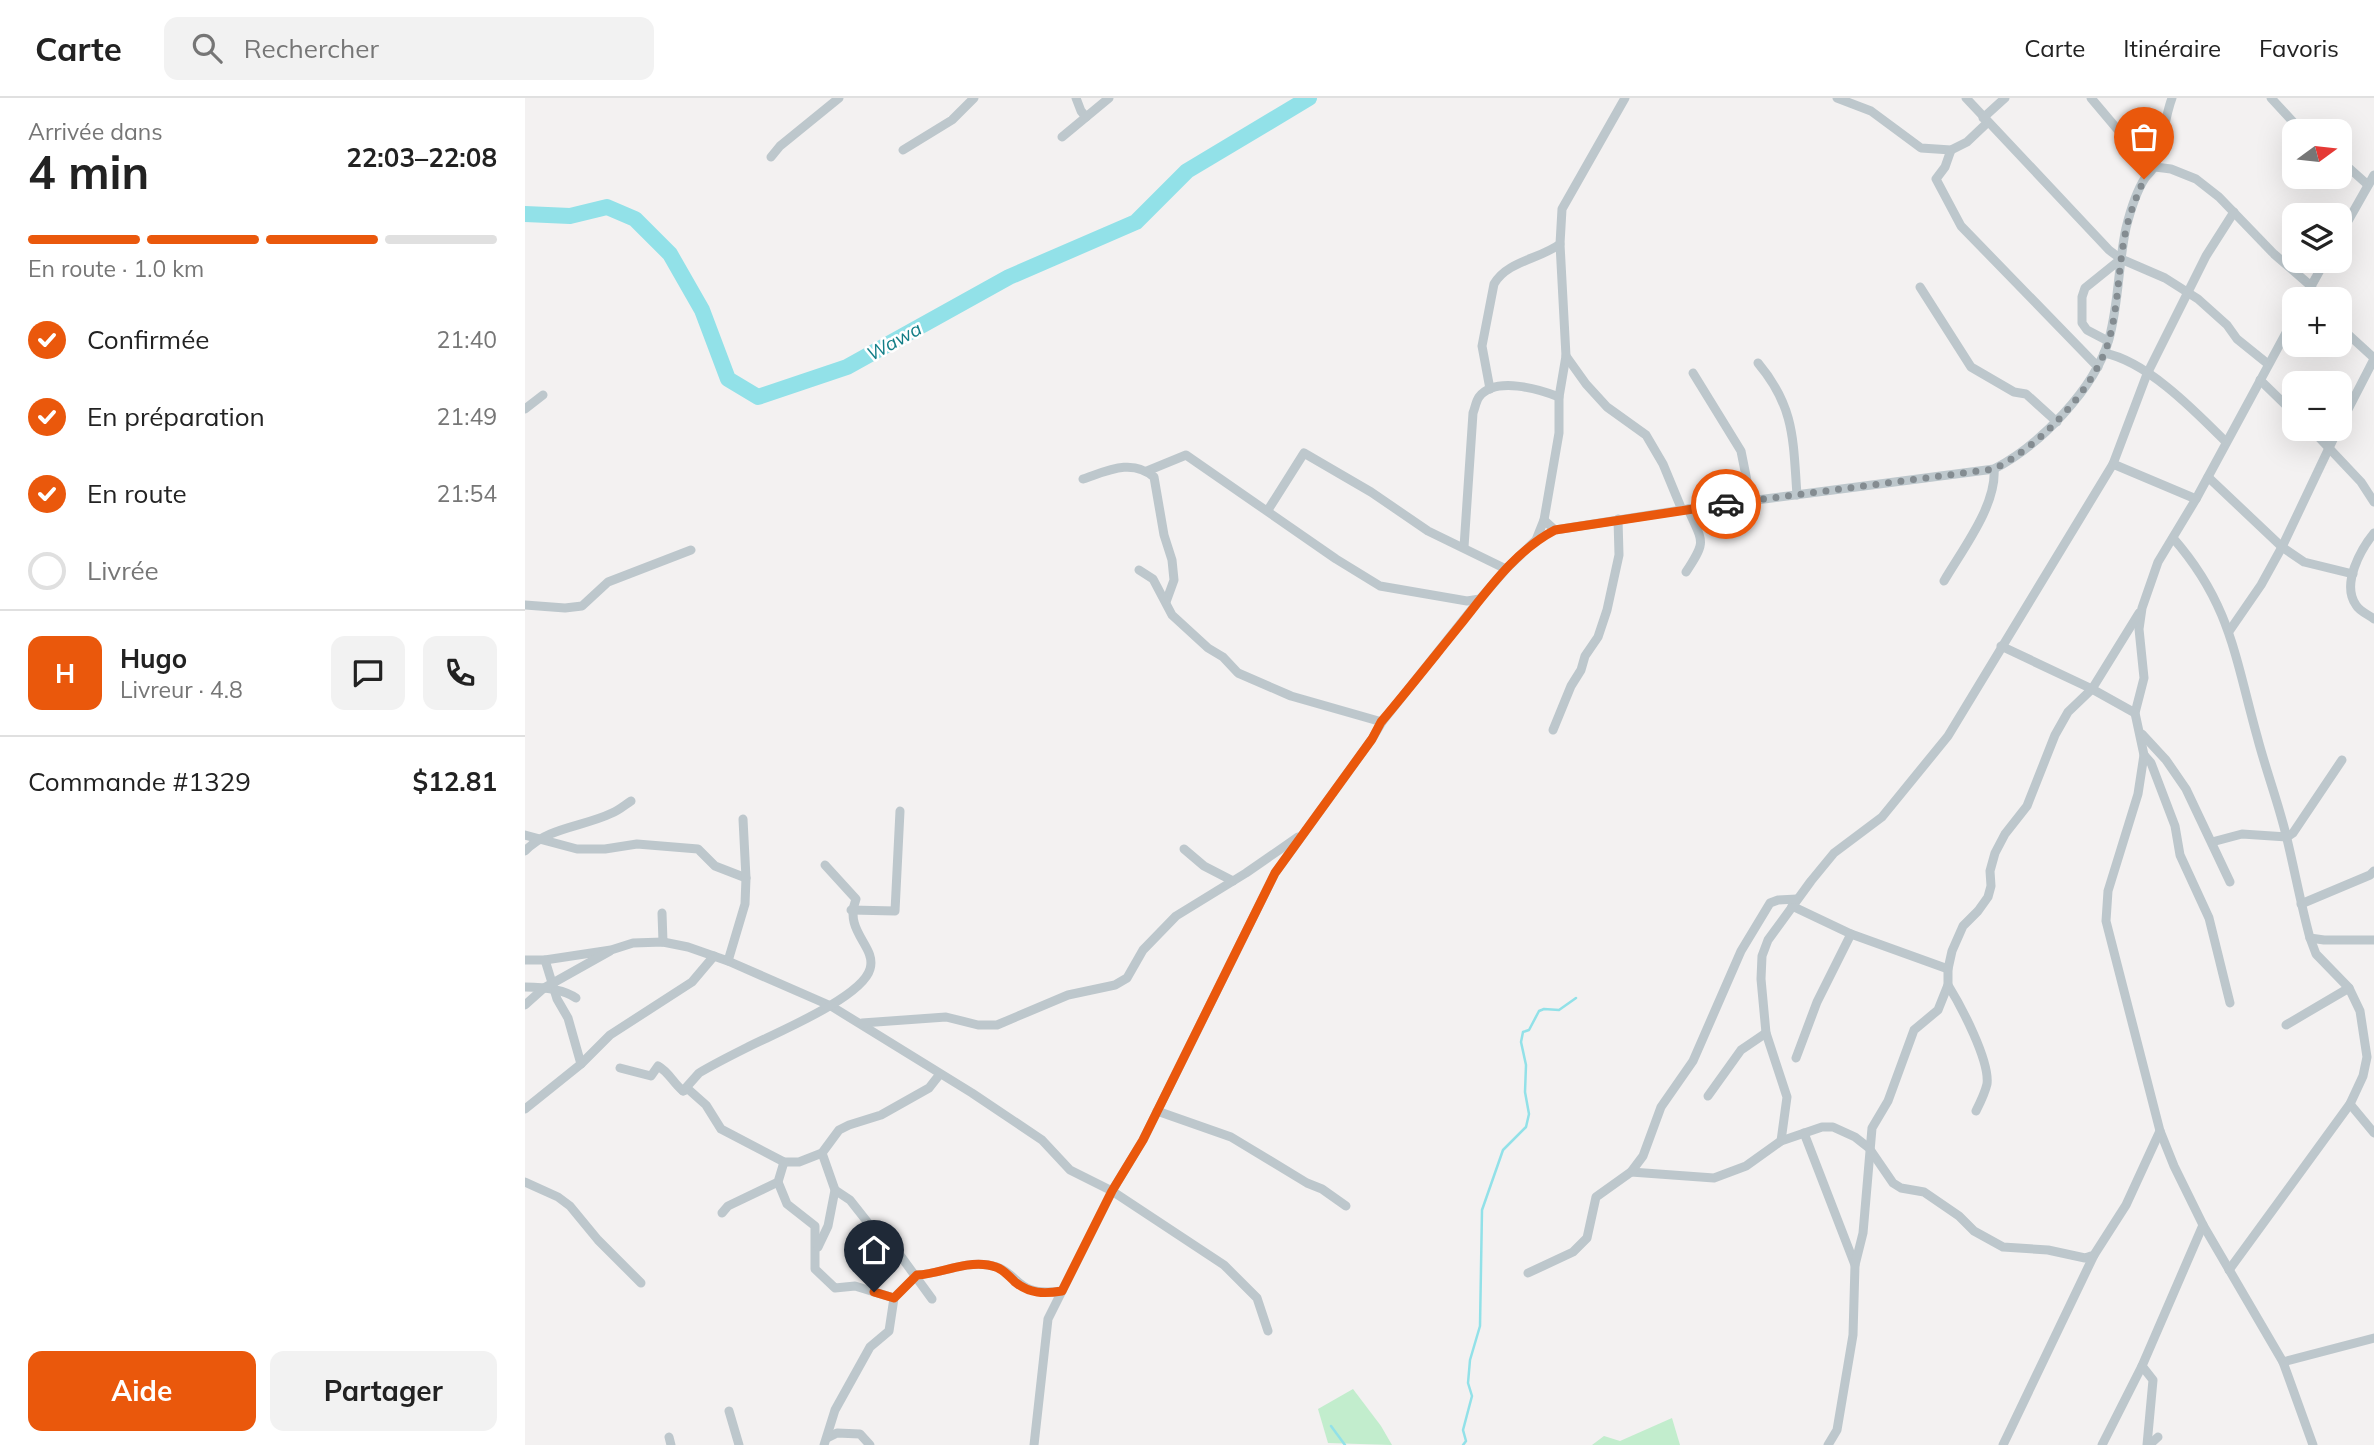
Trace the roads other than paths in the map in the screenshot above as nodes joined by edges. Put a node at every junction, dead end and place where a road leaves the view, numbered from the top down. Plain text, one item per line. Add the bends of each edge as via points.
1 (839, 98) edge
2 (974, 98) edge
3 (1076, 98) edge
4 (1109, 98) edge
5 (1625, 98) edge
6 (1837, 98) edge
7 (1966, 98) edge
8 (2005, 98) edge
9 (2091, 98) edge
10 (2172, 98) edge
11 (2271, 98) edge
12 (1086, 117) junction
13 (2292, 119) edge
14 (1985, 121) junction
15 (1062, 137) dead end
16 (903, 150) dead end
17 (1951, 150) junction
18 (771, 157) dead end
19 (2155, 167) junction
20 (2352, 171) edge
21 (2374, 175) edge
22 (2368, 185) junction
23 (2234, 212) junction
24 (2352, 214) edge
25 (1560, 244) junction
26 (2121, 259) junction
27 (2318, 273) edge
28 (2311, 286) joint
29 (1920, 287) dead end
30 (2188, 292) junction
31 (2352, 338) edge
32 (2282, 339) edge
33 (2108, 341) junction
34 (2104, 353) junction
35 (1566, 356) junction
36 (2374, 359) edge
37 (1758, 363) dead end
38 (2268, 364) junction
39 (2098, 367) junction
40 (1693, 373) dead end
41 (2147, 374) junction
42 (2260, 380) junction
43 (1490, 389) junction
44 (543, 395) dead end
45 (1559, 397) junction
46 (2282, 401) edge
47 (2352, 402) edge
48 (525, 409) edge
49 (2057, 422) junction
50 (2324, 441) edge
51 (2332, 441) edge
52 (2227, 442) junction
53 (2329, 446) junction
54 (2113, 464) junction
55 (1994, 469) junction
56 (1147, 471) junction
57 (2208, 477) junction
58 (1083, 479) dead end
59 (1797, 495) junction
60 (2196, 499) junction
61 (1751, 501) junction
62 (2374, 502) edge
63 (1685, 509) junction
64 (1268, 510) junction
65 (1618, 519) junction
66 (1544, 520) junction
67 (1555, 530) junction
68 (2374, 533) edge
69 (2173, 538) junction
70 (1536, 540) junction
71 (1464, 547) junction
72 (2282, 547) junction
73 (2363, 547) junction
74 (691, 550) dead end
75 (2374, 553) edge
76 (1506, 569) junction
77 (1139, 570) dead end
78 (1686, 572) dead end
79 (2353, 574) junction
80 (1944, 581) dead end
81 (1480, 599) junction
82 (1166, 603) junction
83 (525, 604) edge
84 (2141, 608) junction
85 (2374, 618) edge
86 (2230, 631) junction
87 (2001, 646) junction
88 (2092, 689) junction
89 (2135, 713) junction
90 (1381, 722) junction
91 (1553, 730) dead end
92 (2141, 733) junction
93 (2144, 755) junction
94 (2342, 760) dead end
95 (631, 801) dead end
96 (900, 811) dead end
97 (743, 819) dead end
98 (1302, 834) junction
99 (525, 835) edge
100 (2287, 838) junction
101 (539, 840) junction
102 (2213, 842) junction
103 (1184, 849) dead end
104 (525, 851) edge
105 (825, 866) dead end
106 (2374, 871) edge
107 (746, 877) junction
108 (1233, 881) junction
109 (2229, 882) dead end
110 (1795, 902) junction
111 (2301, 904) junction
112 (852, 910) junction
113 (662, 913) dead end
114 (1851, 934) junction
115 (2310, 938) junction
116 (2374, 940) edge
117 (663, 942) junction
118 (611, 950) junction
119 (714, 956) junction
120 (525, 960) edge
121 (545, 960) junction
122 (728, 961) junction
123 (1948, 969) junction
124 (1948, 985) junction
125 (525, 988) edge
126 (550, 988) junction
127 (2349, 988) junction
128 (576, 998) dead end
129 (2230, 1003) dead end
130 (525, 1005) edge
131 (831, 1006) junction
132 (860, 1024) junction
133 (2287, 1025) dead end
134 (1766, 1033) junction
135 (1796, 1058) dead end
136 (2370, 1058) edge
137 (581, 1063) junction
138 (620, 1068) dead end
139 (940, 1074) junction
140 (683, 1091) junction
141 (1708, 1096) dead end
142 (2350, 1104) junction
143 (525, 1109) edge
144 (1157, 1111) junction
145 (1976, 1111) dead end
146 (2160, 1132) junction
147 (1804, 1133) junction
148 (2374, 1133) edge
149 (1781, 1141) junction
150 (1869, 1148) junction
151 (823, 1153) junction
152 (784, 1162) junction
153 (1631, 1172) junction
154 (525, 1182) edge
155 (778, 1182) junction
156 (835, 1190) junction
157 (1112, 1191) junction
158 (1346, 1206) dead end
159 (722, 1213) dead end
160 (2203, 1225) junction
161 (814, 1255) junction
162 (2094, 1255) junction
163 (1855, 1265) junction
164 (2229, 1270) junction
165 (1528, 1273) dead end
166 (917, 1275) junction
167 (641, 1283) dead end
168 (1062, 1291) junction
169 (894, 1298) junction
170 (932, 1299) dead end
171 (1268, 1331) dead end
172 (2374, 1338) edge
173 (2283, 1362) junction
174 (2143, 1366) junction
175 (729, 1411) dead end
176 (2158, 1437) dead end
177 (826, 1441) edge
178 (739, 1445) edge
179 (870, 1445) edge
180 (1034, 1445) edge
181 (1829, 1445) edge
182 (2003, 1445) edge
183 (2102, 1445) edge
184 (2148, 1445) edge
185 (2313, 1445) edge

1 - 18 street
2 - 16 street via 952,120
3 - 12 street
4 - 12 street
5 - 25 street via 1562,209
6 - 17 street via 1871,111 1921,148
7 - 14 street
8 - 14 street
9 - 19 street via 2140,156
10 - 19 street
11 - 13 street
12 - 15 street
14 - 17 street via 1967,142
14 - 26 street
17 - 39 street via 1936,179 1961,226
19 - 23 street via 2196,179
19 - 26 street via 2144,179 2131,212
20 - 22 street
21 - 22 street
22 - 24 street
23 - 28 street
23 - 30 street
25 - 35 street
25 - 43 street via 1513,266 1494,284 1482,346
26 - 30 street
26 - 33 street
26 - 33 street via 2085,288 2082,298 2082,323
27 - 28 street
29 - 49 street via 1971,367 2026,394
30 - 38 street
30 - 41 street
31 - 36 street
32 - 38 street
33 - 34 street
34 - 39 street
34 - 41 street
35 - 45 street
35 - 63 street via 1607,407 1646,435
36 - 47 street
37 - 59 street via 1783,399 1792,427
38 - 42 street
39 - 49 street
40 - 61 street via 1741,451
41 - 52 street via 2188,404
41 - 54 street
42 - 46 street
42 - 52 street
43 - 45 street via 1539,389
43 - 71 street via 1479,397 1473,413
44 - 48 street
45 - 66 street via 1559,433
49 - 55 street
50 - 53 street
51 - 53 street
52 - 57 street
53 - 62 street
53 - 72 street
54 - 60 street
54 - 87 street
55 - 59 street
55 - 80 street via 1989,503
56 - 58 street via 1120,467
56 - 64 street via 1186,455
56 - 82 street via 1154,477 1172,560 1174,580
57 - 60 street
57 - 72 street
59 - 61 street
60 - 69 street
61 - 63 street
63 - 65 street
63 - 78 street via 1702,548
64 - 71 street via 1304,453 1428,531
64 - 81 street via 1380,586 1467,601
65 - 67 street
65 - 91 street via 1619,555 1604,619
66 - 67 street
66 - 70 street
67 - 70 street
68 - 73 street
69 - 84 street via 2158,562
69 - 86 street via 2213,592
70 - 76 street
71 - 76 street
72 - 79 street via 2304,562
72 - 86 street
73 - 75 street
73 - 79 street
74 - 83 street via 608,582 582,606
76 - 81 street
77 - 82 street via 1153,579
79 - 85 street via 2351,592 2356,606
81 - 90 street
82 - 90 street via 1172,615 1238,673 1291,696
84 - 88 street
84 - 89 street via 2144,678
86 - 100 street
87 - 88 street
87 - 110 street via 1948,736 1882,817 1834,853
88 - 89 street
88 - 123 street via 2068,712 2055,735 2027,806 1995,853 1987,897 1963,926
89 - 92 street
90 - 98 street
92 - 93 street
92 - 102 street via 2186,789
93 - 129 street via 2151,763 2181,855 2209,918
93 - 146 street via 2138,794 2109,891 2106,922
94 - 100 street
95 - 101 street via 612,813
96 - 112 street via 895,911
97 - 107 street
98 - 108 street
98 - 144 street via 1275,873
99 - 101 street
100 - 102 street via 2242,834
100 - 111 street
101 - 104 street
101 - 107 street via 577,849 637,844 698,849 715,866
102 - 109 street
103 - 108 street
105 - 112 street via 856,899
106 - 111 street
107 - 122 street via 745,904
108 - 132 street via 1176,916 1143,950 1128,978 1115,985 1068,995 997,1025 946,1017
110 - 114 street
110 - 134 street via 1762,956
110 - 153 street via 1770,903 1751,933 1693,1061 1661,1107 1643,1156
111 - 115 street
112 - 131 street via 852,923 871,966 866,977
113 - 117 street
114 - 123 street
114 - 135 street via 1817,1002
115 - 116 street
115 - 127 street via 2316,954
117 - 118 street via 633,943
117 - 119 street
118 - 121 street
118 - 126 street
119 - 122 street
119 - 137 street via 692,982 610,1035
120 - 121 street
121 - 126 street
122 - 131 street
123 - 124 street
124 - 145 street via 1986,1066 1987,1086
124 - 150 street via 1938,1010 1914,1030 1888,1101 1872,1128
125 - 126 street
126 - 128 street
126 - 130 street
126 - 137 street via 568,1018
127 - 133 street
127 - 136 street via 2360,1011
131 - 132 street
131 - 140 street via 699,1073
132 - 139 street
134 - 141 street via 1741,1050
134 - 149 street via 1787,1097
136 - 142 street
137 - 143 street
138 - 140 street via 651,1076 658,1066
139 - 151 street via 929,1088 881,1115 839,1130
139 - 157 street via 1042,1140 1070,1170
140 - 152 street via 688,1088 706,1105 720,1129
142 - 148 street
142 - 164 street
144 - 157 street
144 - 158 street via 1231,1137
146 - 160 street
146 - 162 street via 2126,1205
147 - 149 street
147 - 150 street via 1833,1127
147 - 163 street
149 - 153 street via 1746,1166 1714,1178
150 - 162 street via 1893,1183 1924,1192 2003,1247 2085,1258
150 - 163 street via 1863,1233
151 - 152 street
151 - 156 street
152 - 155 street
153 - 165 street via 1596,1197 1587,1238 1573,1252
154 - 167 street via 570,1206
155 - 159 street
155 - 161 street via 787,1204 815,1226
156 - 161 street via 828,1226
156 - 166 street via 850,1200
157 - 168 street
157 - 171 street via 1224,1265 1258,1298
160 - 164 street
160 - 174 street
161 - 169 street via 815,1269 835,1288 855,1286
162 - 182 street
163 - 181 street via 1853,1335 1837,1430
164 - 173 street
166 - 168 street via 991,1265 1004,1269 1031,1292
166 - 169 street
166 - 170 street
168 - 180 street via 1048,1319
169 - 177 street via 889,1331 870,1347 835,1410
172 - 173 street
173 - 185 street
174 - 183 street
174 - 184 street via 2153,1380
175 - 178 street
176 - 184 street
177 - 179 street via 838,1433 860,1434

